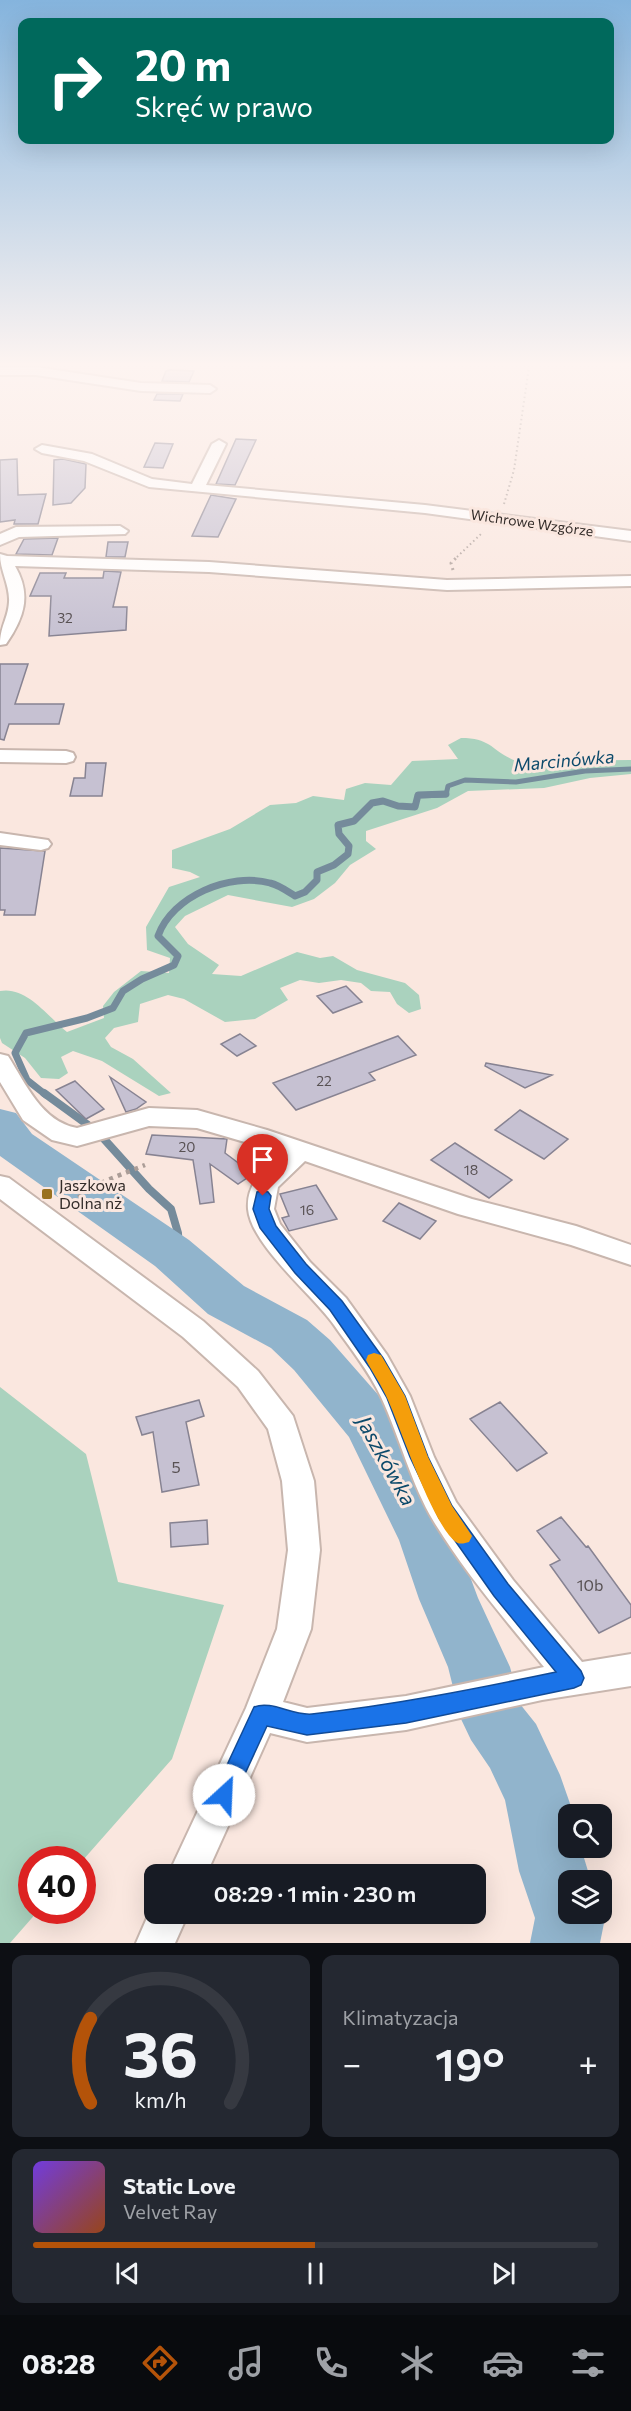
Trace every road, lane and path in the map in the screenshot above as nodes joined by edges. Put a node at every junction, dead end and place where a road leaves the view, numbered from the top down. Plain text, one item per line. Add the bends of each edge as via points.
1 (88, 458) edge
2 (212, 458) edge
3 (517, 458) edge
4 (197, 489) junction
5 (495, 517) junction
6 (120, 531) dead end
7 (631, 536) edge
8 (0, 540) edge
9 (265, 555) dead end
10 (2, 560) edge
11 (171, 565) junction
12 (631, 581) edge
13 (490, 585) junction
14 (0, 640) edge
15 (0, 756) edge
16 (66, 757) dead end
17 (0, 839) edge
18 (41, 844) dead end
19 (0, 1062) edge
20 (301, 1150) junction
21 (145, 1165) dead end
22 (0, 1185) edge
23 (44, 1218) junction
24 (631, 1255) edge
25 (631, 1670) edge
26 (558, 1681) junction
27 (261, 1714) junction
28 (192, 1864) edge
29 (164, 1924) edge
30 (155, 1943) edge

1 - 4 street, Wichrowe Wzgórze via 149,483
2 - 4 street
3 - 5 path via 504,505
4 - 5 street, Wichrowe Wzgórze
5 - 7 street, Wichrowe Wzgórze
5 - 13 path via 451,563 451,569 458,574
6 - 8 street via 16,532
9 - 11 street via 258,560
10 - 11 street
10 - 14 street via 18,595 17,614
11 - 13 street via 406,583
12 - 13 street
15 - 16 street
17 - 18 street
19 - 20 street via 32,1114 61,1134 77,1137 149,1117 197,1119
20 - 24 street via 436,1197
20 - 26 street via 265,1184 261,1209 268,1228 336,1306 376,1363 396,1396 419,1457 446,1512
21 - 23 path via 105,1181
22 - 23 street
23 - 27 street via 193,1329 248,1379 282,1425 298,1481 304,1550 294,1629
25 - 26 street
26 - 27 street via 406,1713 307,1725
27 - 28 street
29 - 30 street

